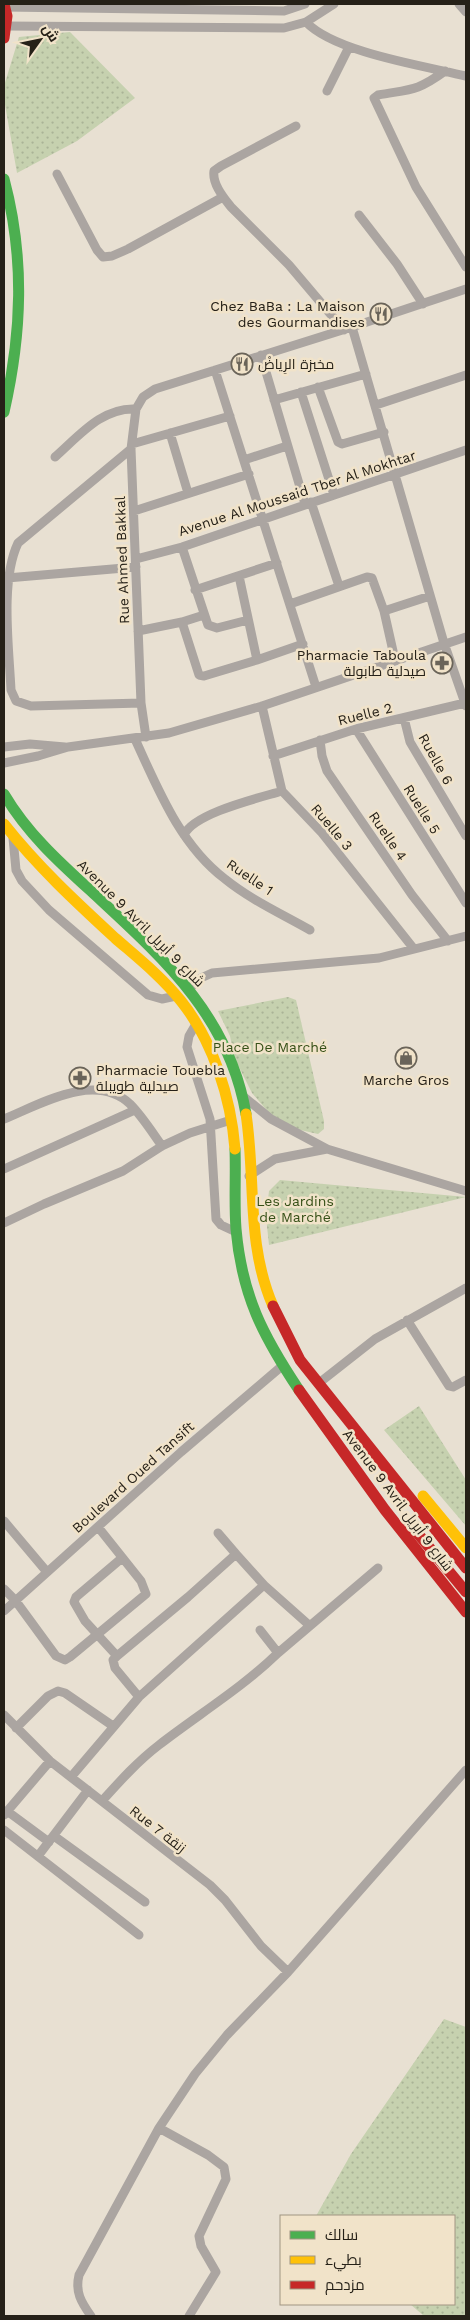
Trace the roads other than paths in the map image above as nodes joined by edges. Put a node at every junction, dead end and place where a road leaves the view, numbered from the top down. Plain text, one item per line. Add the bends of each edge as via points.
1 (305, 4) edge
2 (334, 4) edge
3 (460, 4) edge
4 (5, 5) edge
5 (466, 12) edge
6 (306, 22) junction
7 (6, 26) edge
8 (4, 38) edge
9 (349, 47) junction
10 (445, 71) junction
11 (466, 76) edge
12 (327, 91) dead end
13 (296, 126) dead end
14 (57, 174) dead end
15 (4, 179) edge
16 (223, 197) junction
17 (359, 215) dead end
18 (466, 267) edge
19 (466, 289) edge
20 (423, 304) junction
21 (348, 328) junction
22 (261, 355) junction
23 (215, 370) junction
24 (366, 374) junction
25 (466, 375) edge
26 (318, 388) junction
27 (301, 392) junction
28 (274, 400) junction
29 (376, 405) junction
30 (136, 409) junction
31 (4, 412) edge
32 (230, 416) junction
33 (384, 432) junction
34 (170, 433) junction
35 (287, 446) junction
36 (132, 447) junction
37 (466, 450) edge
38 (55, 457) dead end
39 (244, 460) junction
40 (249, 474) junction
41 (397, 476) junction
42 (188, 493) junction
43 (334, 495) junction
44 (308, 503) junction
45 (134, 511) junction
46 (263, 519) junction
47 (182, 547) junction
48 (136, 563) junction
49 (277, 563) junction
50 (239, 576) junction
51 (7, 578) junction
52 (339, 586) junction
53 (195, 590) junction
54 (430, 596) junction
55 (290, 604) junction
56 (384, 611) junction
57 (204, 615) junction
58 (248, 620) junction
59 (182, 622) junction
60 (138, 632) junction
61 (466, 637) edge
62 (303, 644) junction
63 (444, 644) junction
64 (256, 660) junction
65 (395, 660) junction
66 (316, 688) junction
67 (141, 703) junction
68 (466, 705) edge
69 (262, 706) junction
70 (404, 718) junction
71 (356, 729) junction
72 (146, 737) junction
73 (135, 739) junction
74 (320, 740) junction
75 (4, 747) edge
76 (68, 747) junction
77 (273, 756) junction
78 (4, 763) edge
79 (282, 791) junction
80 (4, 794) edge
81 (4, 824) edge
82 (184, 835) junction
83 (466, 836) edge
84 (13, 837) junction
85 (466, 903) edge
86 (310, 930) dead end
87 (466, 936) edge
88 (448, 941) junction
89 (414, 949) junction
90 (189, 989) junction
91 (176, 996) junction
92 (196, 1024) junction
93 (243, 1097) junction
94 (135, 1110) junction
95 (4, 1119) edge
96 (231, 1120) junction
97 (211, 1125) junction
98 (162, 1146) junction
99 (327, 1150) junction
100 (4, 1169) edge
101 (249, 1176) junction
102 (466, 1191) edge
103 (4, 1223) edge
104 (236, 1232) junction
105 (466, 1288) edge
106 (407, 1320) junction
107 (282, 1366) junction
108 (466, 1380) edge
109 (318, 1383) junction
110 (327, 1394) junction
111 (326, 1429) junction
112 (4, 1521) edge
113 (98, 1527) junction
114 (218, 1533) dead end
115 (466, 1548) edge
116 (236, 1554) junction
117 (122, 1558) junction
118 (378, 1568) dead end
119 (466, 1568) edge
120 (47, 1572) junction
121 (264, 1585) junction
122 (4, 1588) edge
123 (466, 1592) edge
124 (15, 1600) junction
125 (4, 1610) edge
126 (466, 1612) edge
127 (309, 1626) junction
128 (260, 1630) dead end
129 (97, 1635) junction
130 (278, 1653) junction
131 (117, 1656) junction
132 (139, 1697) junction
133 (4, 1715) edge
134 (113, 1726) junction
135 (16, 1728) junction
136 (50, 1761) junction
137 (466, 1770) edge
138 (71, 1777) junction
139 (88, 1790) junction
140 (102, 1801) junction
141 (6, 1813) edge
142 (4, 1830) edge
143 (52, 1839) junction
144 (38, 1856) junction
145 (145, 1902) dead end
146 (139, 1935) dead end
147 (288, 1972) junction
148 (159, 2128) junction
149 (91, 2316) edge
150 (189, 2316) edge

1 - 4 street via 284,11
2 - 6 street
3 - 5 street
4 - 7 highway
6 - 7 street via 284,28
6 - 9 street via 328,39
7 - 8 highway
9 - 10 street
9 - 12 street
10 - 11 street
10 - 18 street via 417,89 374,98 416,187
13 - 16 street via 217,168 213,174
14 - 16 street via 103,257 128,249
15 - 31 highway via 13,221 19,322 16,358
16 - 21 street
17 - 20 street
19 - 20 street
20 - 21 street
21 - 22 street
21 - 24 street
22 - 23 street
22 - 28 street
23 - 30 street via 155,389 143,397
23 - 32 street
24 - 26 street
24 - 29 street
25 - 29 street
26 - 27 street
26 - 33 street via 338,442 342,444
27 - 28 street
27 - 43 street
28 - 35 street
29 - 33 street
30 - 36 street, Rue Ahmed Bakkal
30 - 38 street via 120,409 103,416
32 - 34 street
32 - 39 street
33 - 41 street
34 - 36 street
34 - 42 street
35 - 39 street
35 - 44 street
36 - 45 street, Rue Ahmed Bakkal
36 - 51 street via 18,543
37 - 41 street, Avenue Al Moussaid Tber Al Mokhtar
39 - 40 street
40 - 42 street
40 - 46 street
41 - 43 street, Avenue Al Moussaid Tber Al Mokhtar
41 - 54 street
42 - 45 street
43 - 44 street, Avenue Al Moussaid Tber Al Mokhtar
44 - 46 street, Avenue Al Moussaid Tber Al Mokhtar
44 - 52 street
45 - 48 street, Rue Ahmed Bakkal
46 - 47 street, Avenue Al Moussaid Tber Al Mokhtar
46 - 49 street
47 - 48 street, Avenue Al Moussaid Tber Al Mokhtar
47 - 53 street
48 - 51 street, Avenue Al Moussaid Tber Al Mokhtar
48 - 60 street, Rue Ahmed Bakkal
49 - 50 street
49 - 55 street
50 - 53 street
50 - 58 street
51 - 67 street via 11,690 16,700 31,706
52 - 55 street
52 - 56 street via 370,577 376,583
53 - 57 street
54 - 56 street
54 - 63 street
55 - 62 street
56 - 65 street
57 - 58 street via 213,628
57 - 59 street
58 - 64 street
59 - 60 street
59 - 64 street via 198,675
60 - 67 street, Rue Ahmed Bakkal
61 - 63 street
62 - 64 street
62 - 66 street
63 - 65 street
63 - 68 street
65 - 66 street
66 - 69 street
67 - 72 street, Rue Ahmed Bakkal
68 - 70 street, Ruelle 2
69 - 72 street
69 - 77 street
70 - 71 street, Ruelle 2
70 - 83 street, Ruelle 6 via 414,751
71 - 74 street, Ruelle 2
71 - 85 street, Ruelle 5
72 - 73 street
73 - 76 street
73 - 82 street, Ruelle 1 via 157,788
74 - 77 street, Ruelle 2
74 - 88 street, Ruelle 4 via 327,771 412,895
75 - 76 street via 30,744
76 - 78 street
77 - 79 street
79 - 82 street via 216,812 188,829
79 - 89 street, Ruelle 3 via 315,824
80 - 90 highway, Avenue 9 Avril شارع 9 أبريل via 36,839
81 - 84 highway, Avenue 9 Avril شارع 9 أبريل
82 - 86 street, Ruelle 1 via 224,879
84 - 91 highway, Avenue 9 Avril شارع 9 أبريل via 68,895
84 - 91 street via 18,875 49,910 148,995 162,999
87 - 88 street
88 - 89 street
89 - 90 street via 379,958 212,973
90 - 93 highway, Avenue 9 Avril شارع 9 أبريل via 216,1028 234,1064
91 - 92 highway, Avenue 9 Avril شارع 9 أبريل
92 - 96 highway, Avenue 9 Avril شارع 9 أبريل via 222,1081
92 - 97 street via 187,1047
93 - 99 street via 271,1119
93 - 101 highway, Avenue 9 Avril شارع 9 أبريل
94 - 95 street via 116,1095 91,1090 72,1093
94 - 98 street
94 - 100 street
96 - 97 street
96 - 104 highway, Avenue 9 Avril شارع 9 أبريل via 236,1167
97 - 98 street
97 - 104 street via 216,1218 221,1225
98 - 103 street via 123,1171
99 - 101 street via 275,1158
99 - 102 street
101 - 109 highway, Avenue 9 Avril شارع 9 أبريل via 260,1274 279,1325
104 - 107 highway, Avenue 9 Avril شارع 9 أبريل via 247,1290 258,1320
105 - 106 street
106 - 108 street via 449,1386 453,1388
106 - 109 street via 376,1338
107 - 111 highway, Avenue 9 Avril شارع 9 أبريل
107 - 113 street, Boulevard Oued Tansift
109 - 110 highway, Avenue 9 Avril شارع 9 أبريل
110 - 115 highway, Avenue 9 Avril شارع 9 أبريل via 413,1485
110 - 119 highway, Avenue 9 Avril شارع 9 أبريل
111 - 123 highway, Avenue 9 Avril شارع 9 أبريل
111 - 126 highway, Avenue 9 Avril شارع 9 أبريل
112 - 120 street
113 - 117 street
113 - 120 street, Boulevard Oued Tansift
114 - 116 street
116 - 121 street
116 - 131 street
117 - 129 street via 74,1602
117 - 129 street via 146,1594
118 - 127 street
120 - 124 street, Boulevard Oued Tansift
121 - 127 street
121 - 132 street
122 - 124 street
124 - 125 street, Boulevard Oued Tansift
124 - 129 street via 60,1659 70,1657
127 - 130 street
128 - 130 street
129 - 131 street
130 - 140 street via 247,1681 158,1746
131 - 132 street via 113,1660 115,1668
132 - 134 street
133 - 135 street, Rue 7 زنقة
134 - 135 street via 58,1691 48,1696
134 - 138 street
135 - 136 street, Rue 7 زنقة
136 - 138 street, Rue 7 زنقة
136 - 141 street
137 - 147 street
138 - 139 street, Rue 7 زنقة
139 - 140 street, Rue 7 زنقة
139 - 143 street
140 - 147 street, Rue 7 زنقة via 210,1885 261,1946
141 - 143 street
142 - 144 street
143 - 144 street
143 - 145 street
144 - 146 street
147 - 148 street via 227,2035 195,2074
148 - 149 street via 79,2275 78,2294
148 - 150 street via 218,2162 226,2172 222,2191 199,2236 216,2272

